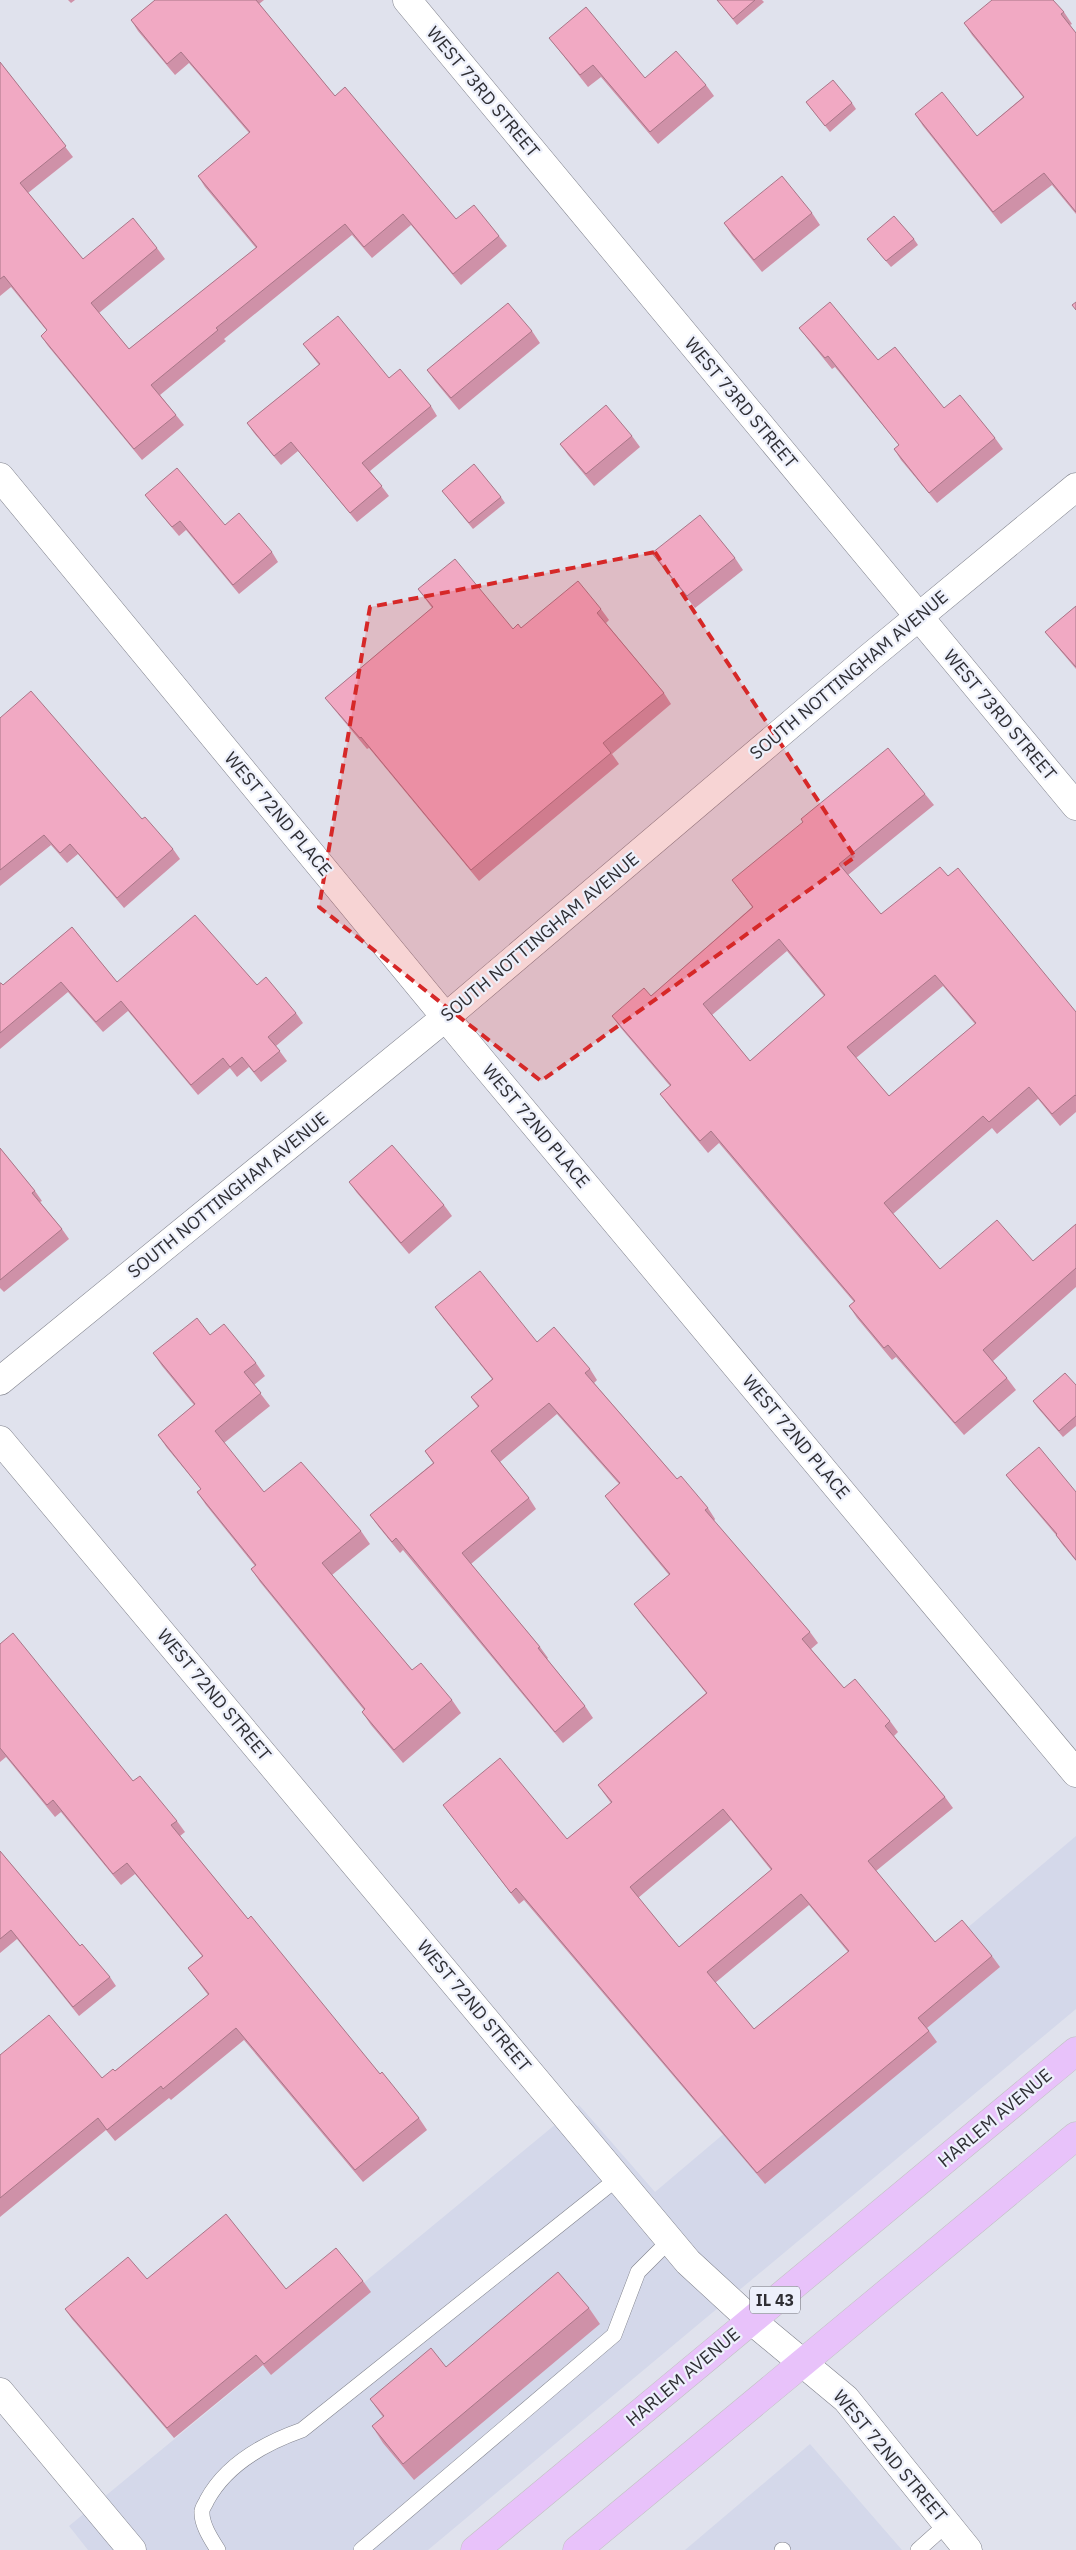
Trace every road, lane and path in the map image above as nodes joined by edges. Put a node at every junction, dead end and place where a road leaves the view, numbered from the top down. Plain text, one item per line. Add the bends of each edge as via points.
1 (407, 0) edge
2 (0, 477) edge
3 (1076, 487) edge
4 (919, 617) junction
5 (1076, 806) edge
6 (446, 1017) junction
7 (0, 1382) edge
8 (0, 1440) edge
9 (1076, 1773) edge
10 (1076, 2051) edge
11 (1076, 2136) edge
12 (618, 2178) junction
13 (670, 2240) junction
14 (751, 2320) junction
15 (803, 2363) junction
16 (0, 2392) edge
17 (948, 2524) junction
18 (132, 2550) edge
19 (218, 2550) edge
20 (361, 2550) edge
21 (475, 2550) edge
22 (577, 2550) edge
23 (918, 2550) edge
24 (968, 2550) edge

1 - 4 street, WEST 73RD STREET
2 - 6 street, WEST 72ND PLACE
3 - 4 street, SOUTH NOTTINGHAM AVENUE
4 - 5 street, WEST 73RD STREET
4 - 6 street, SOUTH NOTTINGHAM AVENUE
6 - 7 street, SOUTH NOTTINGHAM AVENUE
6 - 9 street, WEST 72ND PLACE
8 - 12 street, WEST 72ND STREET
10 - 14 main road, HARLEM AVENUE / IL 43
11 - 15 main road
12 - 13 street, WEST 72ND STREET
12 - 19 lane via 302,2430 242,2460 214,2487 202,2510 207,2532
13 - 14 street, WEST 72ND STREET via 688,2262
13 - 20 lane via 638,2272 614,2335
14 - 15 street, WEST 72ND STREET
14 - 21 main road, HARLEM AVENUE / IL 43
15 - 17 street, WEST 72ND STREET via 846,2400
15 - 22 main road
16 - 18 street
17 - 23 lane
17 - 24 street, WEST 72ND STREET

